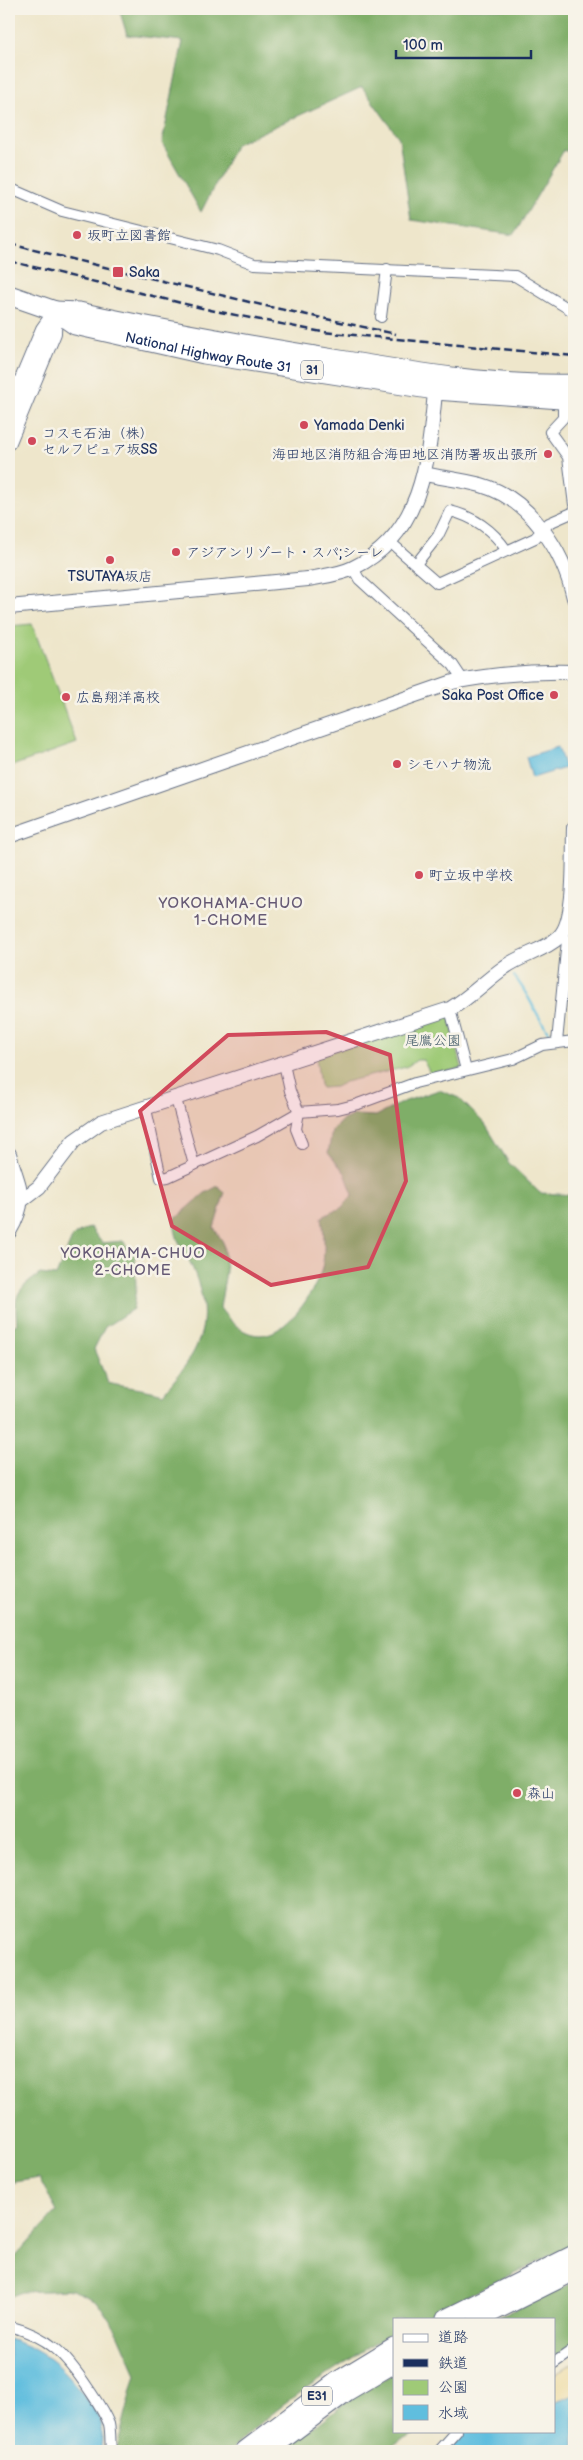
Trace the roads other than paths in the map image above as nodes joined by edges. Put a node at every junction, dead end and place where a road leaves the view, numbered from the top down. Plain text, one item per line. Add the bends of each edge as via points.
1 (9, 188) edge
2 (387, 269) junction
3 (9, 295) edge
4 (56, 311) junction
5 (574, 312) edge
6 (381, 317) dead end
7 (436, 383) junction
8 (572, 398) edge
9 (9, 410) edge
10 (9, 442) edge
11 (424, 474) junction
12 (574, 505) edge
13 (574, 512) edge
14 (543, 530) junction
15 (390, 542) junction
16 (507, 551) junction
17 (416, 564) junction
18 (353, 568) junction
19 (574, 598) edge
20 (9, 607) edge
21 (574, 672) edge
22 (463, 680) junction
23 (574, 828) edge
24 (9, 836) edge
25 (568, 938) edge
26 (450, 1009) junction
27 (574, 1041) edge
28 (557, 1042) junction
29 (284, 1064) junction
30 (466, 1070) junction
31 (176, 1099) junction
32 (146, 1109) junction
33 (298, 1112) junction
34 (302, 1144) dead end
35 (9, 1154) edge
36 (194, 1165) junction
37 (22, 1200) junction
38 (9, 1232) edge
39 (574, 2255) edge
40 (574, 2270) edge
41 (448, 2318) edge
42 (480, 2318) edge
43 (9, 2326) edge
44 (393, 2348) edge
45 (574, 2349) edge
46 (556, 2362) edge
47 (393, 2364) edge
48 (456, 2432) edge
49 (111, 2451) edge
50 (245, 2451) edge
51 (267, 2451) edge
52 (439, 2451) edge

1 - 2 street via 62,211 218,250 254,264
2 - 5 street via 515,276
2 - 6 street
3 - 4 highway, National Highway Route 31 / 31
4 - 7 highway, National Highway Route 31 / 31 via 75,324 204,354
4 - 9 street via 43,329
4 - 10 street via 54,334
7 - 8 highway, National Highway Route 31 / 31
7 - 11 street
8 - 12 street via 563,418 550,432 568,457
11 - 14 street via 482,486 504,496 527,512
11 - 15 street via 412,511
13 - 14 street via 549,523
14 - 16 street via 535,538
14 - 19 street via 558,554
15 - 17 street
15 - 18 street
16 - 17 street via 437,583
16 - 17 street via 486,527 467,515 450,511 438,536
18 - 20 street via 308,579
18 - 22 street via 359,579 453,665
21 - 22 street via 532,671
22 - 24 street
23 - 25 street via 570,912 566,927
25 - 26 street via 553,941 503,968
25 - 28 street
26 - 29 street
26 - 30 street
27 - 28 street
28 - 30 street via 542,1045 513,1059
29 - 31 street
29 - 33 street
30 - 33 street via 414,1083 358,1104
31 - 32 street
31 - 36 street
32 - 36 street via 162,1178
32 - 37 street via 101,1122 74,1141 39,1188
33 - 34 street via 296,1129
33 - 36 street via 257,1136
35 - 37 street
37 - 38 street
39 - 41 highway
40 - 42 highway
43 - 49 street via 41,2337 71,2363 103,2411 109,2426
44 - 50 highway, E31 via 338,2381
45 - 46 street
47 - 51 highway, E31 via 347,2391
48 - 52 street

